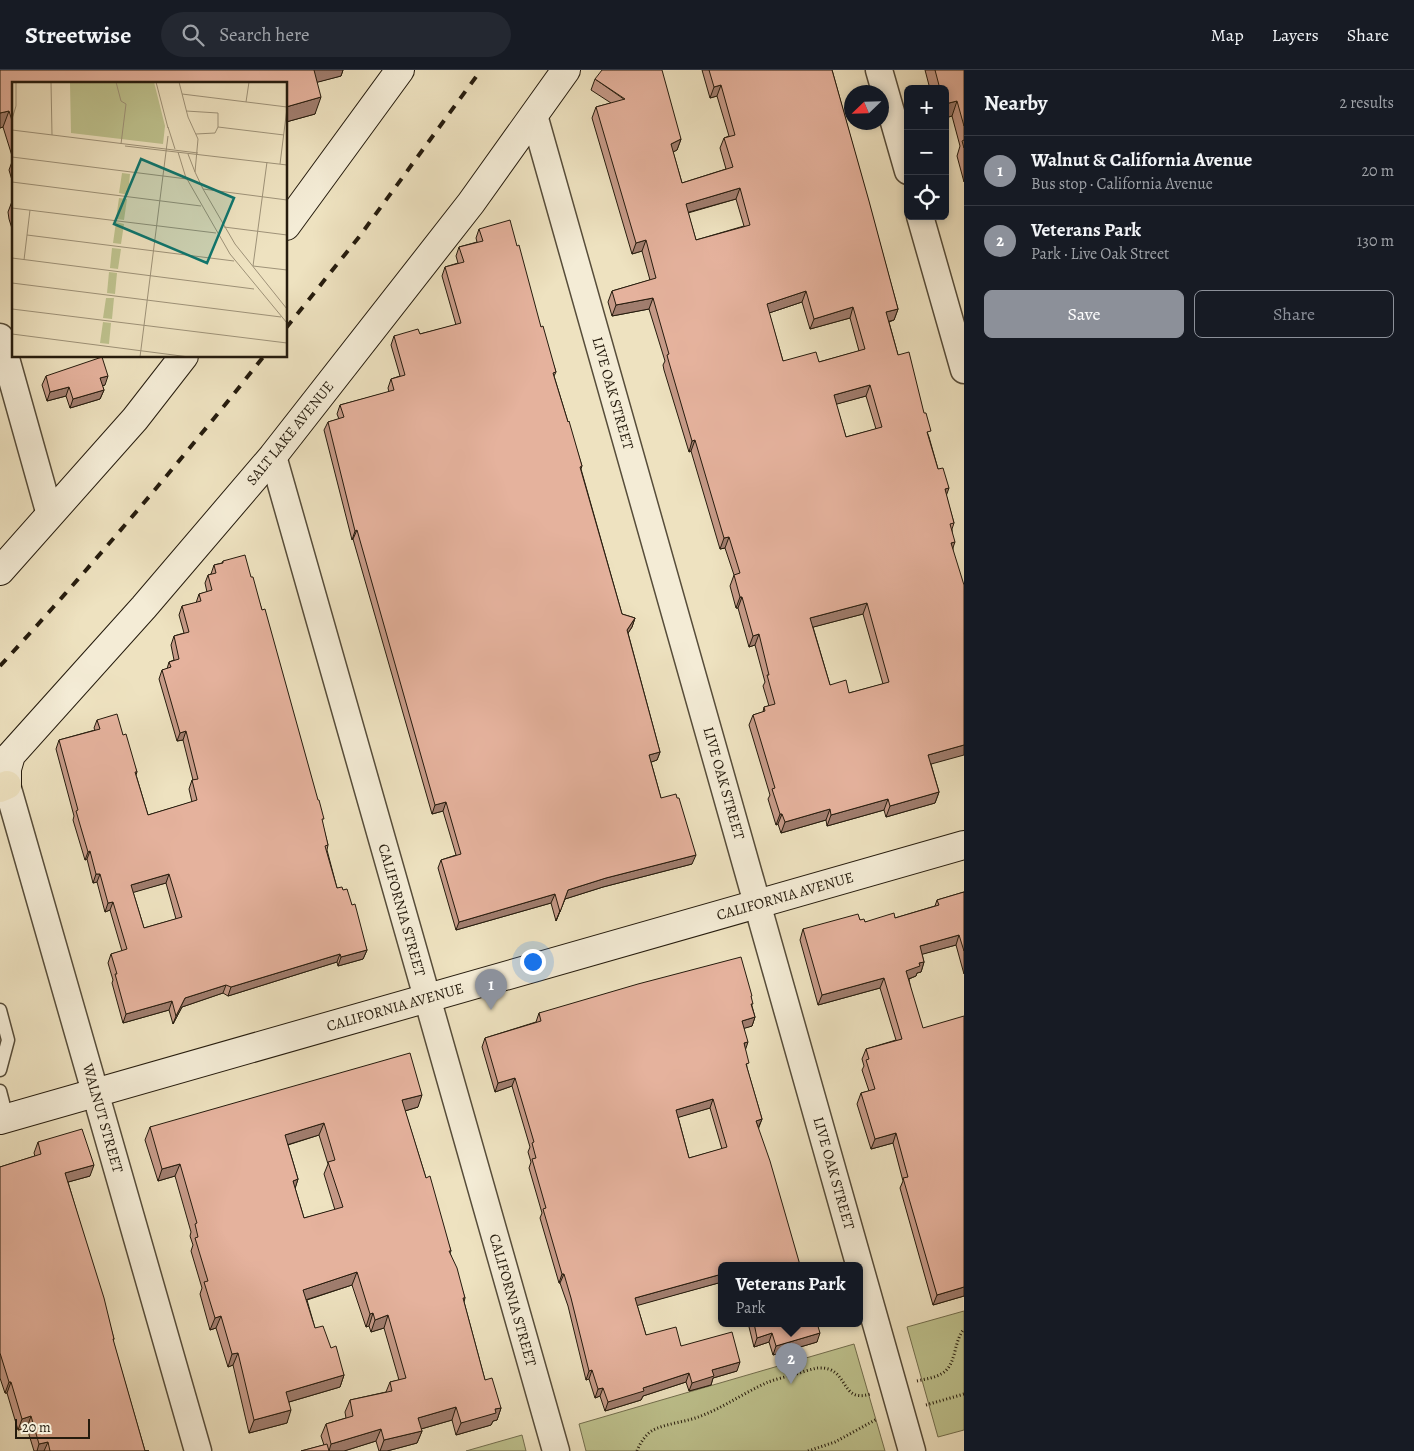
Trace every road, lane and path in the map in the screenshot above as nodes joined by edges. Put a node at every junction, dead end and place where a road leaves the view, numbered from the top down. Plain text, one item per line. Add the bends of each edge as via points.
1 (400, 70) edge
2 (566, 70) edge
3 (879, 70) edge
4 (534, 116) junction
5 (904, 158) edge
6 (921, 220) edge
7 (288, 223) edge
8 (0, 337) edge
9 (182, 358) edge
10 (964, 370) edge
11 (273, 456) junction
12 (50, 515) junction
13 (0, 571) edge
14 (4, 787) edge
15 (964, 845) edge
16 (758, 903) junction
17 (427, 998) junction
18 (0, 1010) edge
19 (0, 1070) edge
20 (0, 1091) edge
21 (95, 1093) junction
22 (4, 1119) edge
23 (859, 1262) edge
24 (863, 1277) edge
25 (964, 1329) edge
26 (894, 1387) junction
27 (198, 1451) edge
28 (556, 1451) edge
29 (637, 1451) edge
30 (912, 1451) edge

1 - 7 street
2 - 4 street, SALT LAKE AVENUE
3 - 5 street
4 - 11 street, SALT LAKE AVENUE
4 - 16 street, LIVE OAK STREET
6 - 10 street
8 - 12 street
9 - 12 street via 135,419
11 - 14 street, SALT LAKE AVENUE via 11,755
11 - 17 street, CALIFORNIA STREET
12 - 13 street
14 - 21 street, WALNUT STREET
15 - 16 street, CALIFORNIA AVENUE
16 - 17 street, CALIFORNIA AVENUE
16 - 23 street, LIVE OAK STREET
17 - 21 street, CALIFORNIA AVENUE
17 - 28 street, CALIFORNIA STREET
18 - 19 lane via 8,1040
20 - 22 lane
21 - 22 street, CALIFORNIA AVENUE
21 - 27 street, WALNUT STREET
24 - 26 street, LIVE OAK STREET
25 - 26 path via 951,1363 941,1374
26 - 29 path via 862,1397 846,1388 839,1374 833,1370 817,1368 769,1382 698,1417 652,1431
26 - 30 street, LIVE OAK STREET

